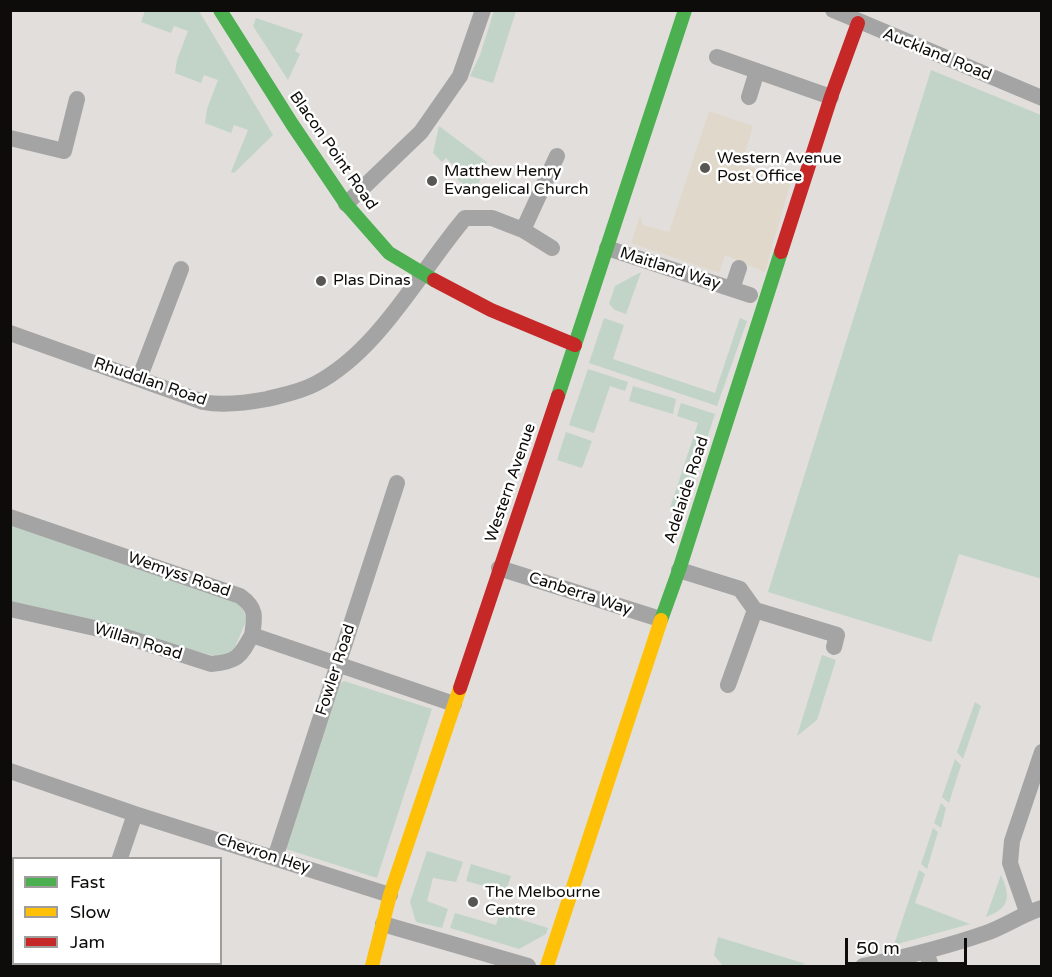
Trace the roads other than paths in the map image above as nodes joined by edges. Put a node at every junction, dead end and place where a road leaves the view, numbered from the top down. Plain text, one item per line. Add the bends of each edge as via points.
1 (220, 10) edge
2 (483, 10) edge
3 (685, 10) edge
4 (833, 10) edge
5 (858, 23) junction
6 (717, 57) dead end
7 (758, 71) junction
8 (749, 97) dead end
9 (831, 97) junction
10 (77, 99) dead end
11 (1041, 99) edge
12 (10, 138) edge
13 (557, 156) dead end
14 (346, 204) junction
15 (523, 230) junction
16 (552, 248) dead end
17 (607, 248) junction
18 (739, 268) dead end
19 (181, 269) dead end
20 (423, 275) junction
21 (732, 290) junction
22 (750, 295) dead end
23 (10, 333) edge
24 (575, 345) junction
25 (139, 379) junction
26 (397, 483) dead end
27 (10, 517) edge
28 (499, 568) junction
29 (679, 570) junction
30 (10, 609) edge
31 (755, 610) junction
32 (660, 619) junction
33 (252, 635) junction
34 (834, 647) dead end
35 (337, 665) junction
36 (728, 685) dead end
37 (454, 704) junction
38 (1041, 752) edge
39 (10, 771) edge
40 (135, 814) junction
41 (120, 857) edge
42 (275, 858) junction
43 (390, 895) junction
44 (1034, 910) edge
45 (383, 924) junction
46 (928, 959) edge
47 (372, 966) edge
48 (528, 966) edge
49 (547, 966) edge
50 (863, 966) edge

1 - 14 street, Blacon Point Road
2 - 14 street via 460,76 421,132
3 - 17 street, Western Avenue
4 - 5 street, Auckland Road
5 - 9 street, Adelaide Road
5 - 11 street, Auckland Road
6 - 7 street
7 - 8 street
7 - 9 street
9 - 29 street, Adelaide Road
10 - 12 street via 62,159
13 - 15 street
14 - 20 street, Blacon Point Road via 389,253
15 - 16 street
15 - 20 street, Rhuddlan Road via 492,218 465,218
17 - 21 street, Maitland Way
17 - 24 street, Western Avenue
18 - 21 street, Maitland Way
19 - 25 street
20 - 24 street, Blacon Point Road via 490,310
20 - 25 street, Rhuddlan Road via 354,357 315,384 291,394 218,405
21 - 22 street, Maitland Way
23 - 25 street, Rhuddlan Road
24 - 28 street, Western Avenue
26 - 35 street, Fowler Road
27 - 33 street, Wemyss Road via 240,596 250,603 255,616
28 - 32 street, Canberra Way
28 - 37 street, Western Avenue
29 - 31 street via 740,589
29 - 32 street, Adelaide Road
30 - 33 street, Willan Road via 108,631 211,664 241,656
31 - 34 street via 837,635
31 - 36 street
32 - 49 street, Adelaide Road
33 - 35 street
35 - 37 street
35 - 42 street, Fowler Road
37 - 43 street, Western Avenue
38 - 44 street via 1012,841 1010,864
39 - 40 street, Chevron Hey
40 - 41 street
40 - 42 street, Chevron Hey
42 - 43 street, Chevron Hey
43 - 45 street, Western Avenue
44 - 46 street
45 - 47 street, Western Avenue
45 - 48 street
46 - 50 street

